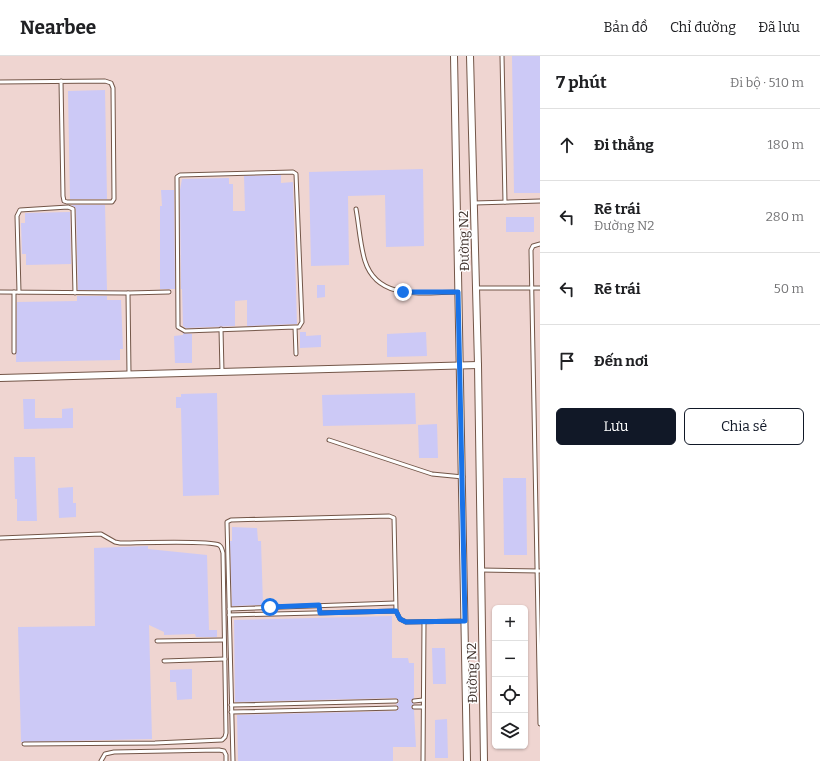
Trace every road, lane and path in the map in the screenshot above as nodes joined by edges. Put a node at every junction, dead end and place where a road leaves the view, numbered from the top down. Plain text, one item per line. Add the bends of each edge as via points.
1 (454, 56) edge
2 (470, 56) edge
3 (502, 56) edge
4 (61, 81) junction
5 (0, 82) edge
6 (540, 201) edge
7 (505, 202) junction
8 (474, 203) junction
9 (356, 209) dead end
10 (540, 244) edge
11 (476, 288) junction
12 (532, 288) junction
13 (540, 288) edge
14 (0, 292) edge
15 (14, 292) junction
16 (19, 292) junction
17 (169, 292) dead end
18 (458, 292) junction
19 (75, 293) junction
20 (128, 293) junction
21 (294, 328) junction
22 (221, 329) junction
23 (14, 352) dead end
24 (296, 354) dead end
25 (478, 365) junction
26 (460, 366) junction
27 (222, 372) junction
28 (129, 374) junction
29 (0, 378) edge
30 (329, 440) dead end
31 (463, 477) junction
32 (0, 538) edge
33 (481, 570) junction
34 (539, 571) edge
35 (396, 603) junction
36 (319, 605) junction
37 (270, 607) junction
38 (229, 609) junction
39 (396, 611) junction
40 (320, 613) junction
41 (271, 614) junction
42 (229, 615) junction
43 (465, 621) junction
44 (424, 622) junction
45 (224, 640) junction
46 (157, 641) dead end
47 (225, 658) junction
48 (164, 661) dead end
49 (424, 700) junction
50 (396, 701) dead end
51 (414, 701) dead end
52 (323, 702) junction
53 (231, 705) junction
54 (414, 707) dead end
55 (424, 707) junction
56 (396, 708) dead end
57 (324, 710) junction
58 (231, 712) junction
59 (540, 724) edge
60 (24, 744) dead end
61 (101, 761) edge
62 (226, 761) edge
63 (233, 761) edge
64 (423, 761) edge
65 (467, 761) edge
66 (484, 761) edge

1 - 18 street, Đường N2
2 - 8 street, Đường N2
3 - 7 lane
4 - 4 lane via 111,83 114,199 112,202 64,201
4 - 5 lane
6 - 7 lane
7 - 8 lane
8 - 11 street, Đường N2
9 - 18 lane via 365,261 377,282 392,290 403,292
10 - 12 lane via 532,246 531,250
11 - 12 lane
11 - 25 street, Đường N2
12 - 13 lane
12 - 34 lane
14 - 15 lane
15 - 16 lane
15 - 23 lane
16 - 19 lane
16 - 19 lane via 17,216 20,210 68,207 73,209
17 - 20 lane
18 - 26 street, Đường N2
19 - 20 lane
20 - 28 lane
21 - 22 lane
21 - 22 lane via 299,327 302,322 296,174 292,172 180,175 176,182 178,327 185,331
21 - 24 lane
22 - 27 lane
25 - 26 street
25 - 33 street, Đường N2
26 - 27 street
26 - 31 street, Đường N2
27 - 28 street
28 - 29 street
30 - 31 lane via 432,474
31 - 43 street, Đường N2
32 - 45 lane via 101,534 120,543 218,544 223,553
33 - 34 lane
33 - 66 street, Đường N2
34 - 59 lane
35 - 36 lane
35 - 38 lane via 394,518 390,516 230,520 226,527
35 - 39 lane
36 - 37 lane
36 - 40 lane
37 - 38 lane
37 - 41 lane
38 - 42 lane
39 - 40 lane
39 - 44 lane via 400,619 406,622
40 - 41 lane
41 - 42 lane
42 - 53 lane
43 - 44 lane
43 - 65 street, Đường N2
44 - 49 lane
45 - 46 lane
45 - 47 lane
47 - 48 lane
47 - 60 lane via 226,733 222,740
49 - 51 lane
49 - 55 lane
50 - 52 lane
52 - 53 lane
52 - 57 lane
53 - 58 lane
54 - 55 lane
55 - 64 lane
56 - 57 lane
57 - 58 lane
58 - 63 lane
61 - 62 lane via 105,754 114,752 219,750 224,751

